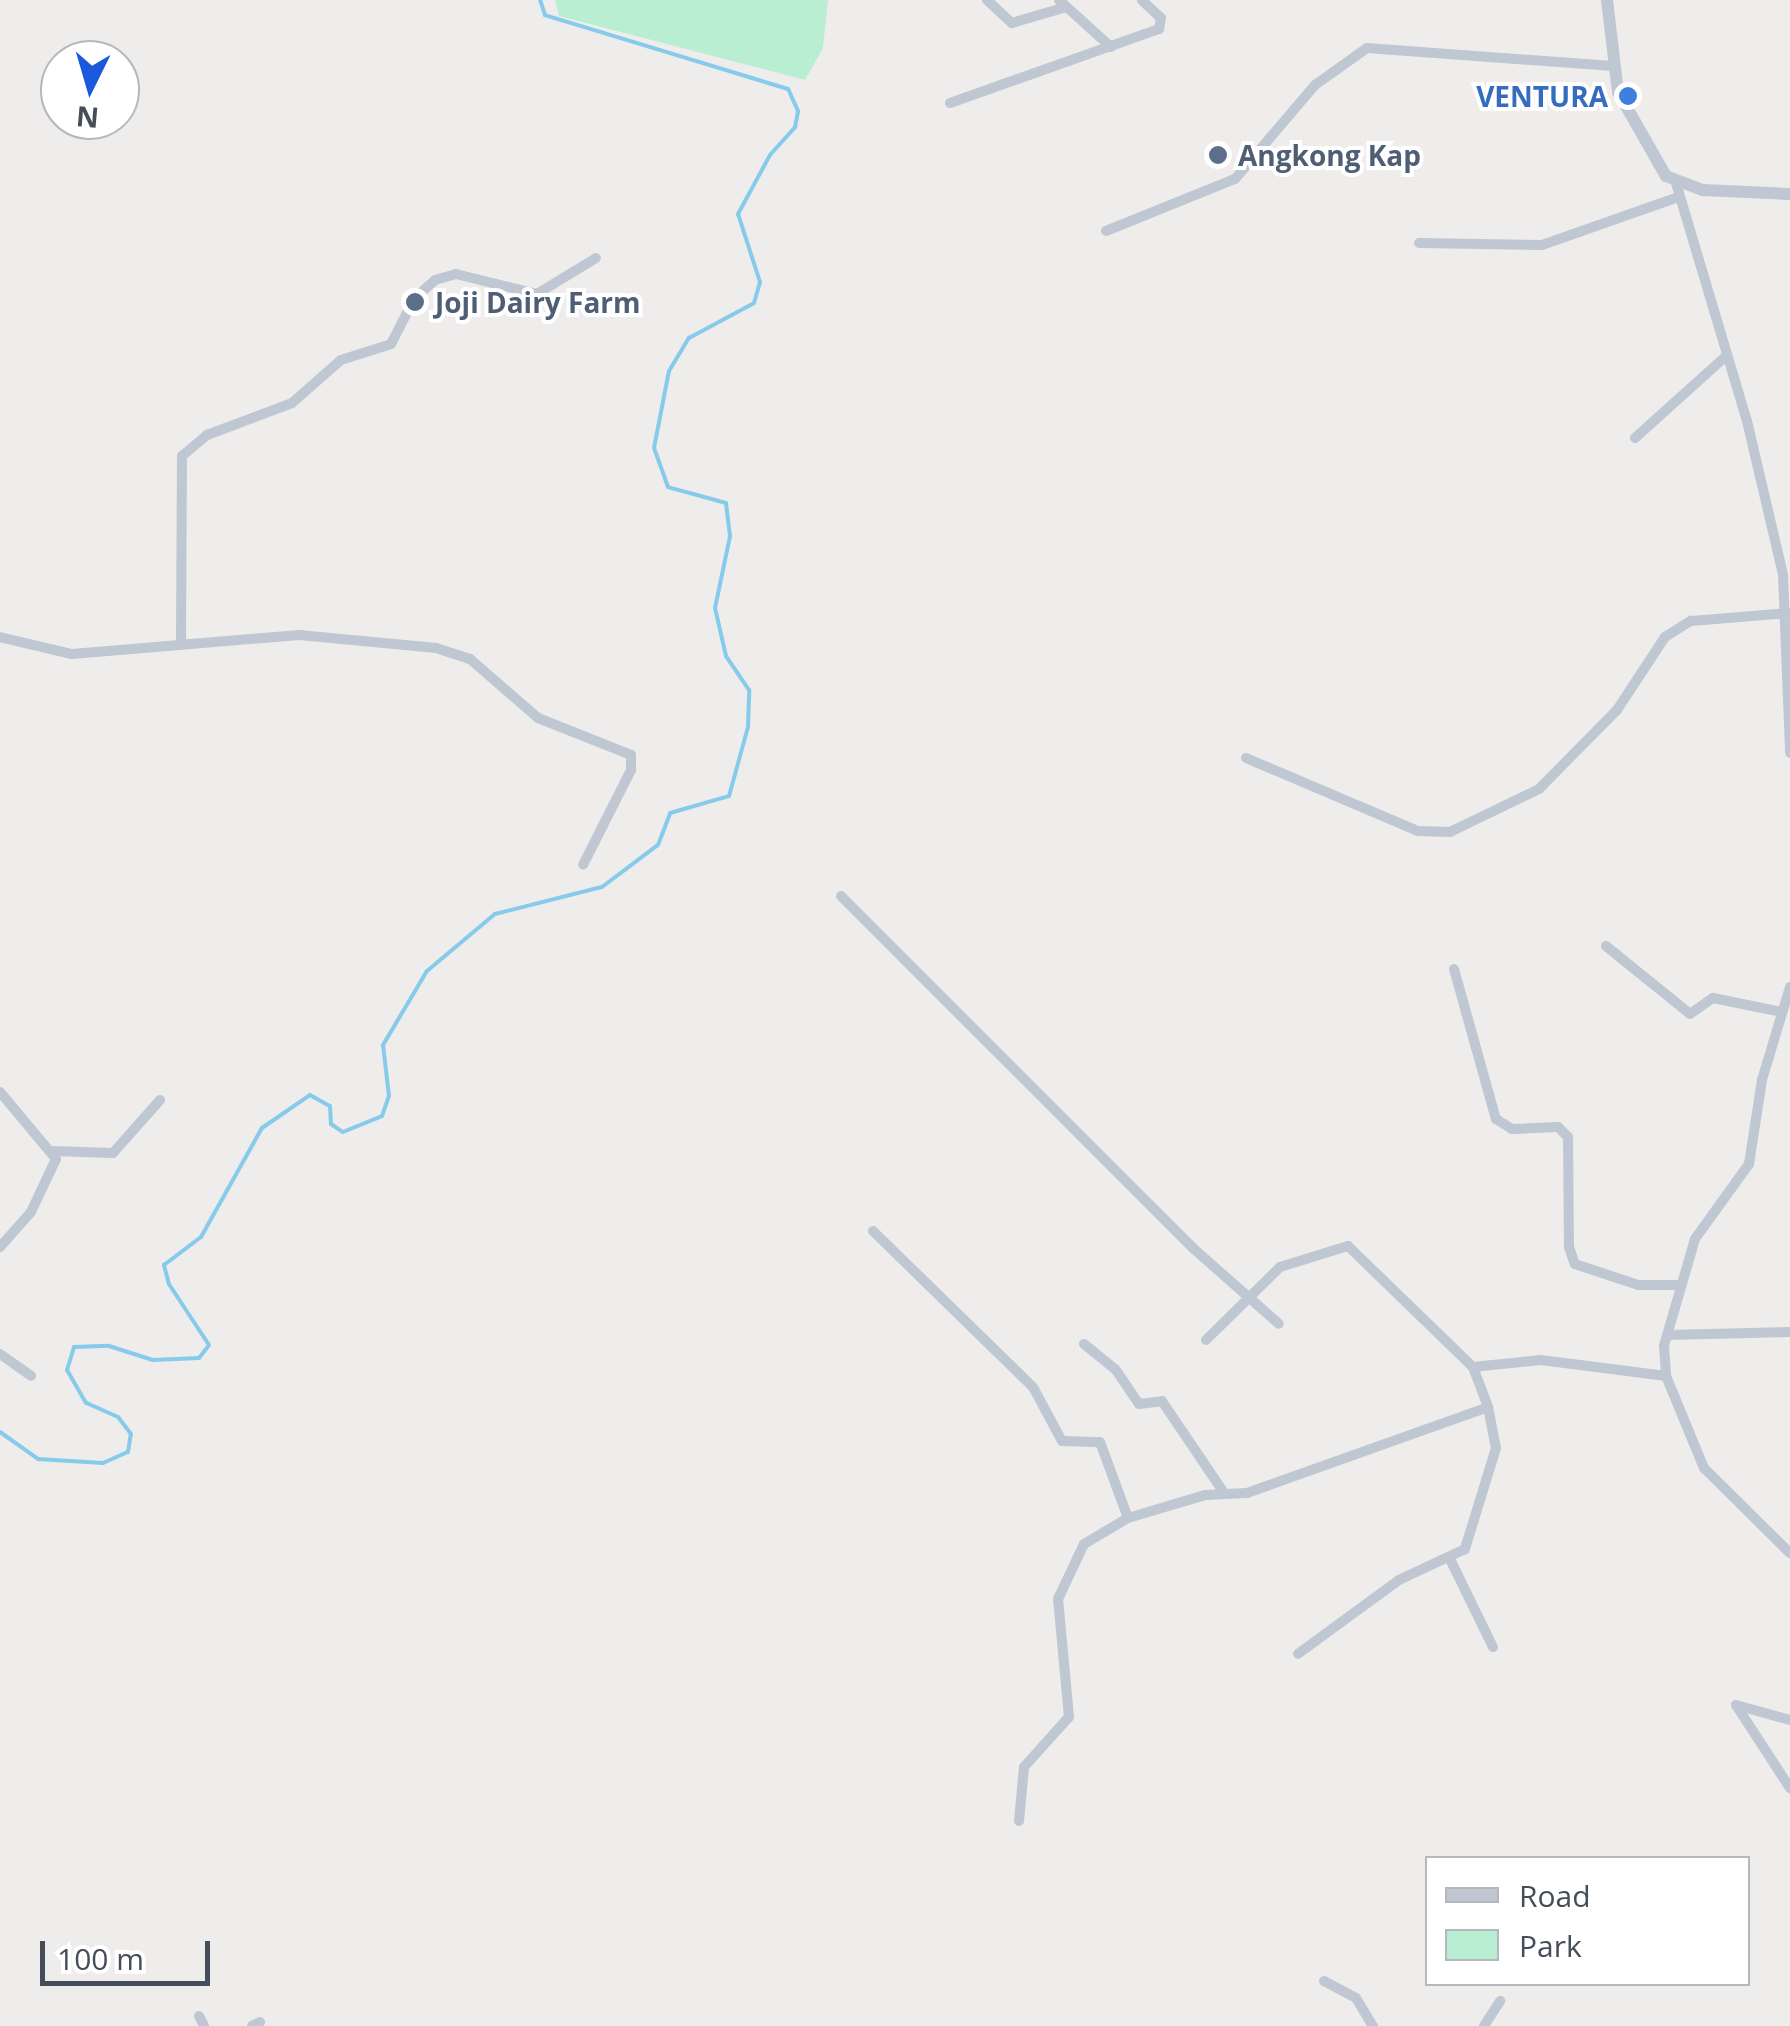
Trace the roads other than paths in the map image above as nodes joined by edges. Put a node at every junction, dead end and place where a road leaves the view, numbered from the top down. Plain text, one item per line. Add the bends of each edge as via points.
1 (987, 0) edge
2 (1142, 0) edge
3 (1607, 0) edge
4 (1063, 4) edge
5 (1111, 47) junction
6 (1613, 66) junction
7 (950, 102) dead end
8 (1677, 190) junction
9 (1790, 194) edge
10 (1106, 231) dead end
11 (1420, 243) dead end
12 (596, 258) dead end
13 (1726, 356) junction
14 (1636, 438) dead end
15 (1786, 575) edge
16 (1786, 613) edge
17 (0, 637) edge
18 (180, 640) junction
19 (1790, 753) edge
20 (1246, 758) dead end
21 (582, 866) dead end
22 (840, 896) dead end
23 (1606, 946) dead end
24 (1454, 969) dead end
25 (1790, 987) edge
26 (1782, 1012) junction
27 (0, 1092) edge
28 (160, 1100) dead end
29 (54, 1151) junction
30 (873, 1230) dead end
31 (0, 1247) edge
32 (1682, 1285) junction
33 (1252, 1296) junction
34 (1279, 1324) dead end
35 (1790, 1332) edge
36 (1667, 1335) junction
37 (1206, 1340) dead end
38 (1084, 1344) dead end
39 (0, 1354) edge
40 (1474, 1368) junction
41 (31, 1376) dead end
42 (1666, 1376) junction
43 (1488, 1407) junction
44 (1224, 1494) junction
45 (1128, 1518) junction
46 (1790, 1553) edge
47 (1450, 1559) junction
48 (1493, 1647) dead end
49 (1298, 1654) dead end
50 (1790, 1720) edge
51 (1790, 1788) edge
52 (1018, 1820) dead end
53 (1324, 1981) dead end
54 (1500, 2000) dead end
55 (1373, 2026) edge
56 (1484, 2026) edge

1 - 4 street via 1017,23
2 - 5 street via 1163,24
3 - 6 street
4 - 5 street
5 - 7 street
6 - 8 street via 1618,92
6 - 10 street via 1367,48 1315,84 1236,178
8 - 9 street
8 - 11 street via 1542,245
8 - 13 street
12 - 18 street via 537,294 456,274 435,280 414,299 391,344 341,360 292,403 207,435 182,456
13 - 14 street
13 - 15 street
15 - 16 street
16 - 19 street
16 - 20 street via 1691,621 1664,637 1617,710 1539,788 1450,832 1418,831
17 - 18 street via 72,654
18 - 21 street via 299,635 436,648 470,659 538,718 631,755 631,770
22 - 33 street via 1194,1249
23 - 26 street via 1690,1014 1713,998
24 - 32 street via 1496,1118 1512,1129 1558,1128 1568,1138 1568,1247 1576,1264 1638,1286
25 - 26 street
26 - 32 street via 1762,1080 1749,1164 1708,1216
27 - 29 street
28 - 29 street via 113,1153
29 - 31 street via 54,1171 31,1212
30 - 45 street via 1034,1387 1062,1441 1100,1442
32 - 36 street
33 - 34 street
33 - 37 street
33 - 40 street via 1280,1267 1348,1246
35 - 36 street
36 - 42 street
38 - 44 street via 1116,1370 1139,1404 1162,1401
39 - 41 street
40 - 42 street via 1541,1360
40 - 43 street
42 - 46 street via 1704,1468
43 - 44 street via 1247,1492
43 - 47 street via 1496,1448 1465,1549
44 - 45 street
45 - 52 street via 1084,1544 1060,1585 1069,1717 1024,1767
47 - 48 street
47 - 49 street via 1399,1580
50 - 51 street via 1736,1706
53 - 55 street via 1356,1998
54 - 56 street

